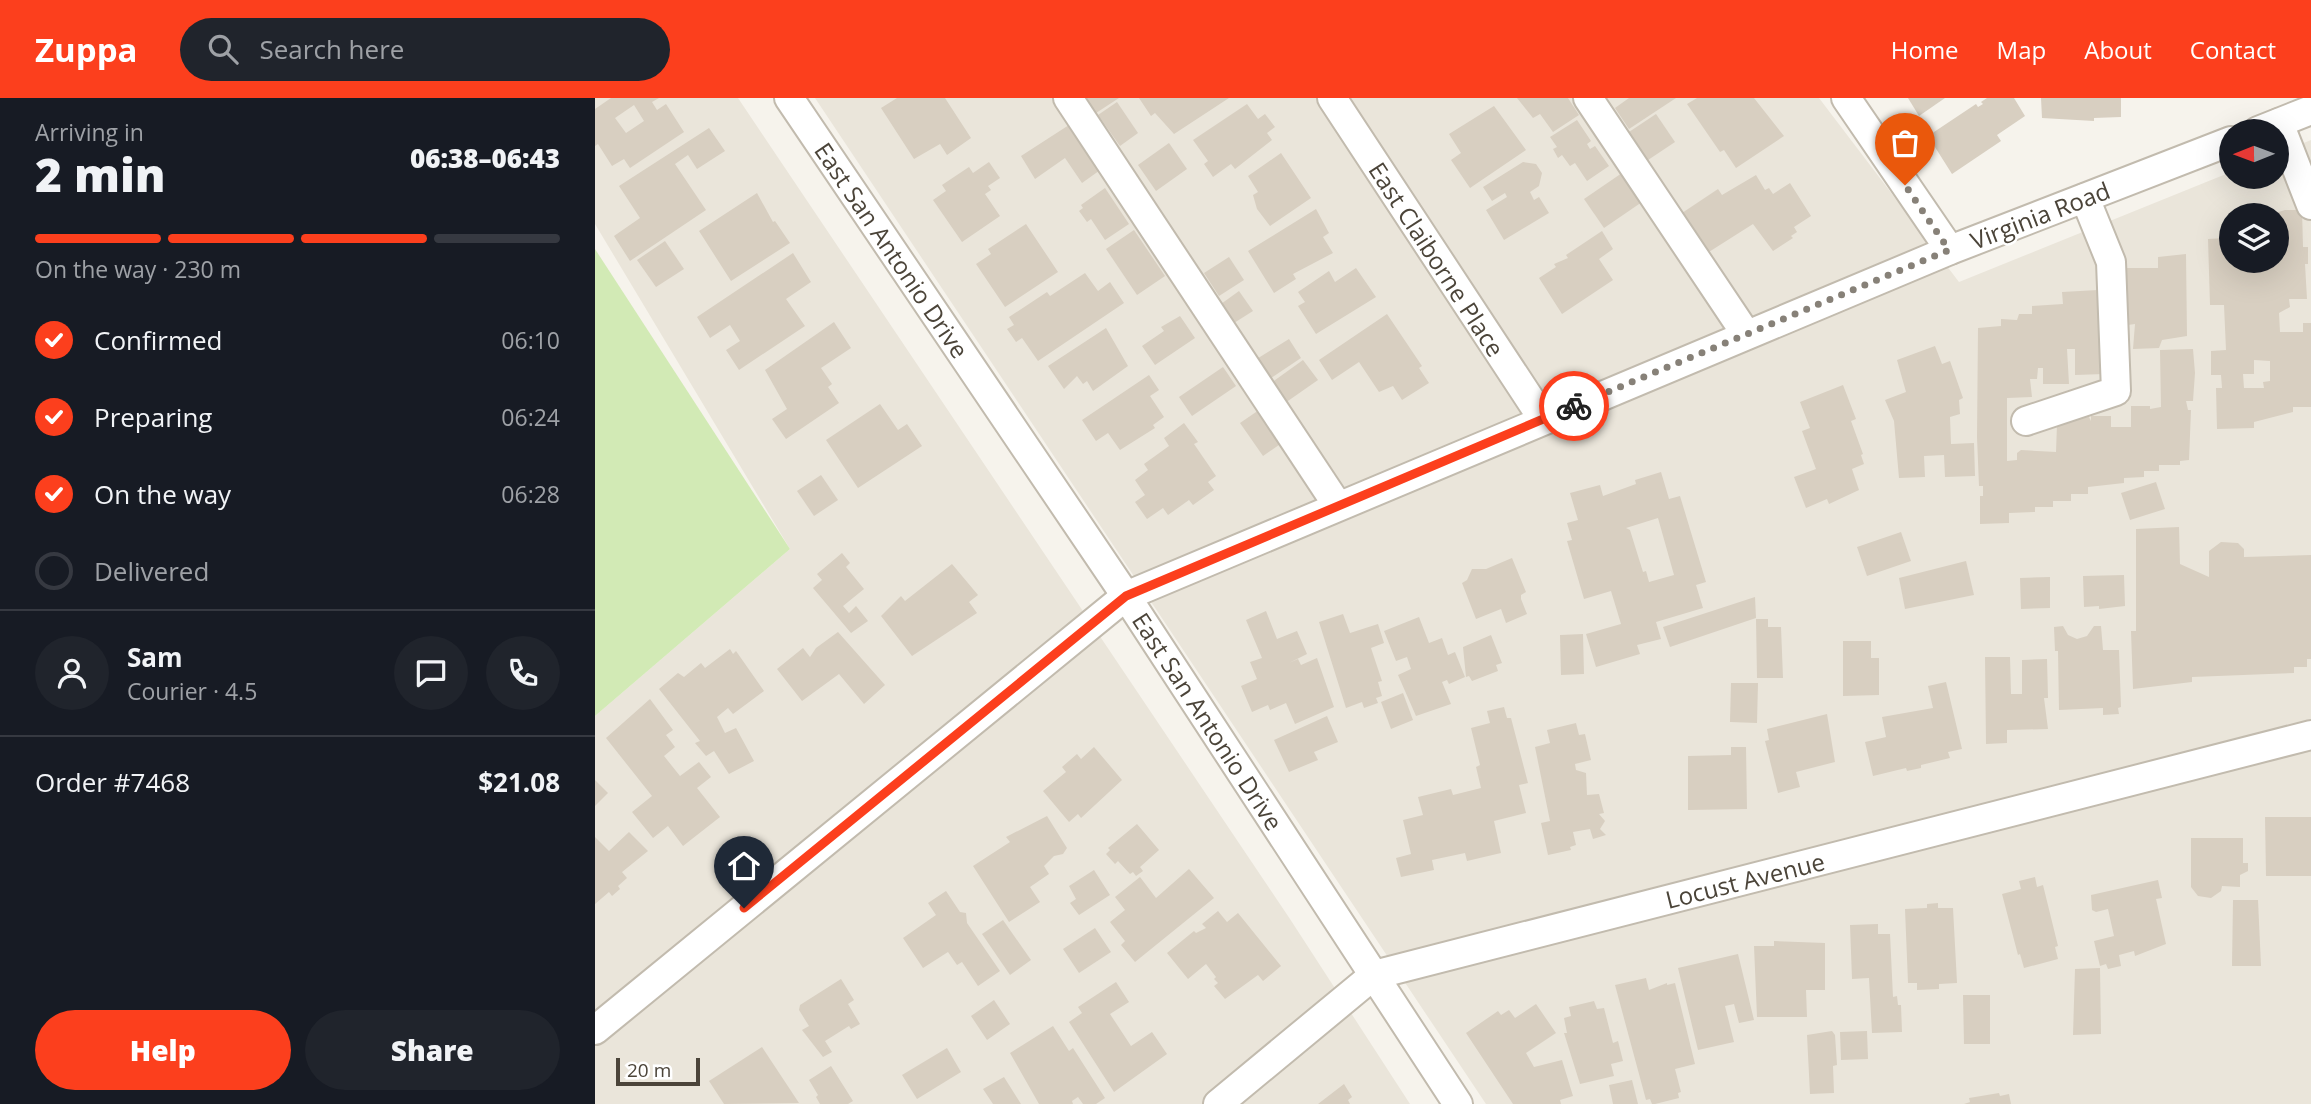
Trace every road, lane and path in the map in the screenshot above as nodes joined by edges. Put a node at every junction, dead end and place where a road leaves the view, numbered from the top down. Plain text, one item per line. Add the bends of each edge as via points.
1 (789, 98) edge
2 (1068, 98) edge
3 (1332, 98) edge
4 (1588, 98) edge
5 (1846, 98) edge
6 (2289, 116) edge
7 (2219, 146) edge
8 (2085, 198) junction
9 (2311, 205) edge
10 (1949, 250) junction
11 (1746, 334) junction
12 (1543, 419) junction
13 (2026, 421) dead end
14 (1338, 506) junction
15 (1126, 596) junction
16 (2311, 735) edge
17 (1374, 975) junction
18 (595, 1030) edge
19 (1219, 1104) edge
20 (1458, 1104) edge

1 - 15 street, East San Antonio Drive
2 - 14 street
3 - 12 street, East Claiborne Place
4 - 11 street
5 - 10 street
6 - 9 street
7 - 8 street, Virginia Road
8 - 10 street, Virginia Road
8 - 13 street via 2111,262 2116,391
10 - 11 street, Virginia Road
11 - 12 street, Virginia Road
12 - 14 street, Virginia Road
14 - 15 street, Virginia Road
15 - 17 street, East San Antonio Drive
15 - 18 street, Virginia Road
16 - 17 street, Locust Avenue
17 - 19 street, Locust Avenue
17 - 20 street, East San Antonio Drive

